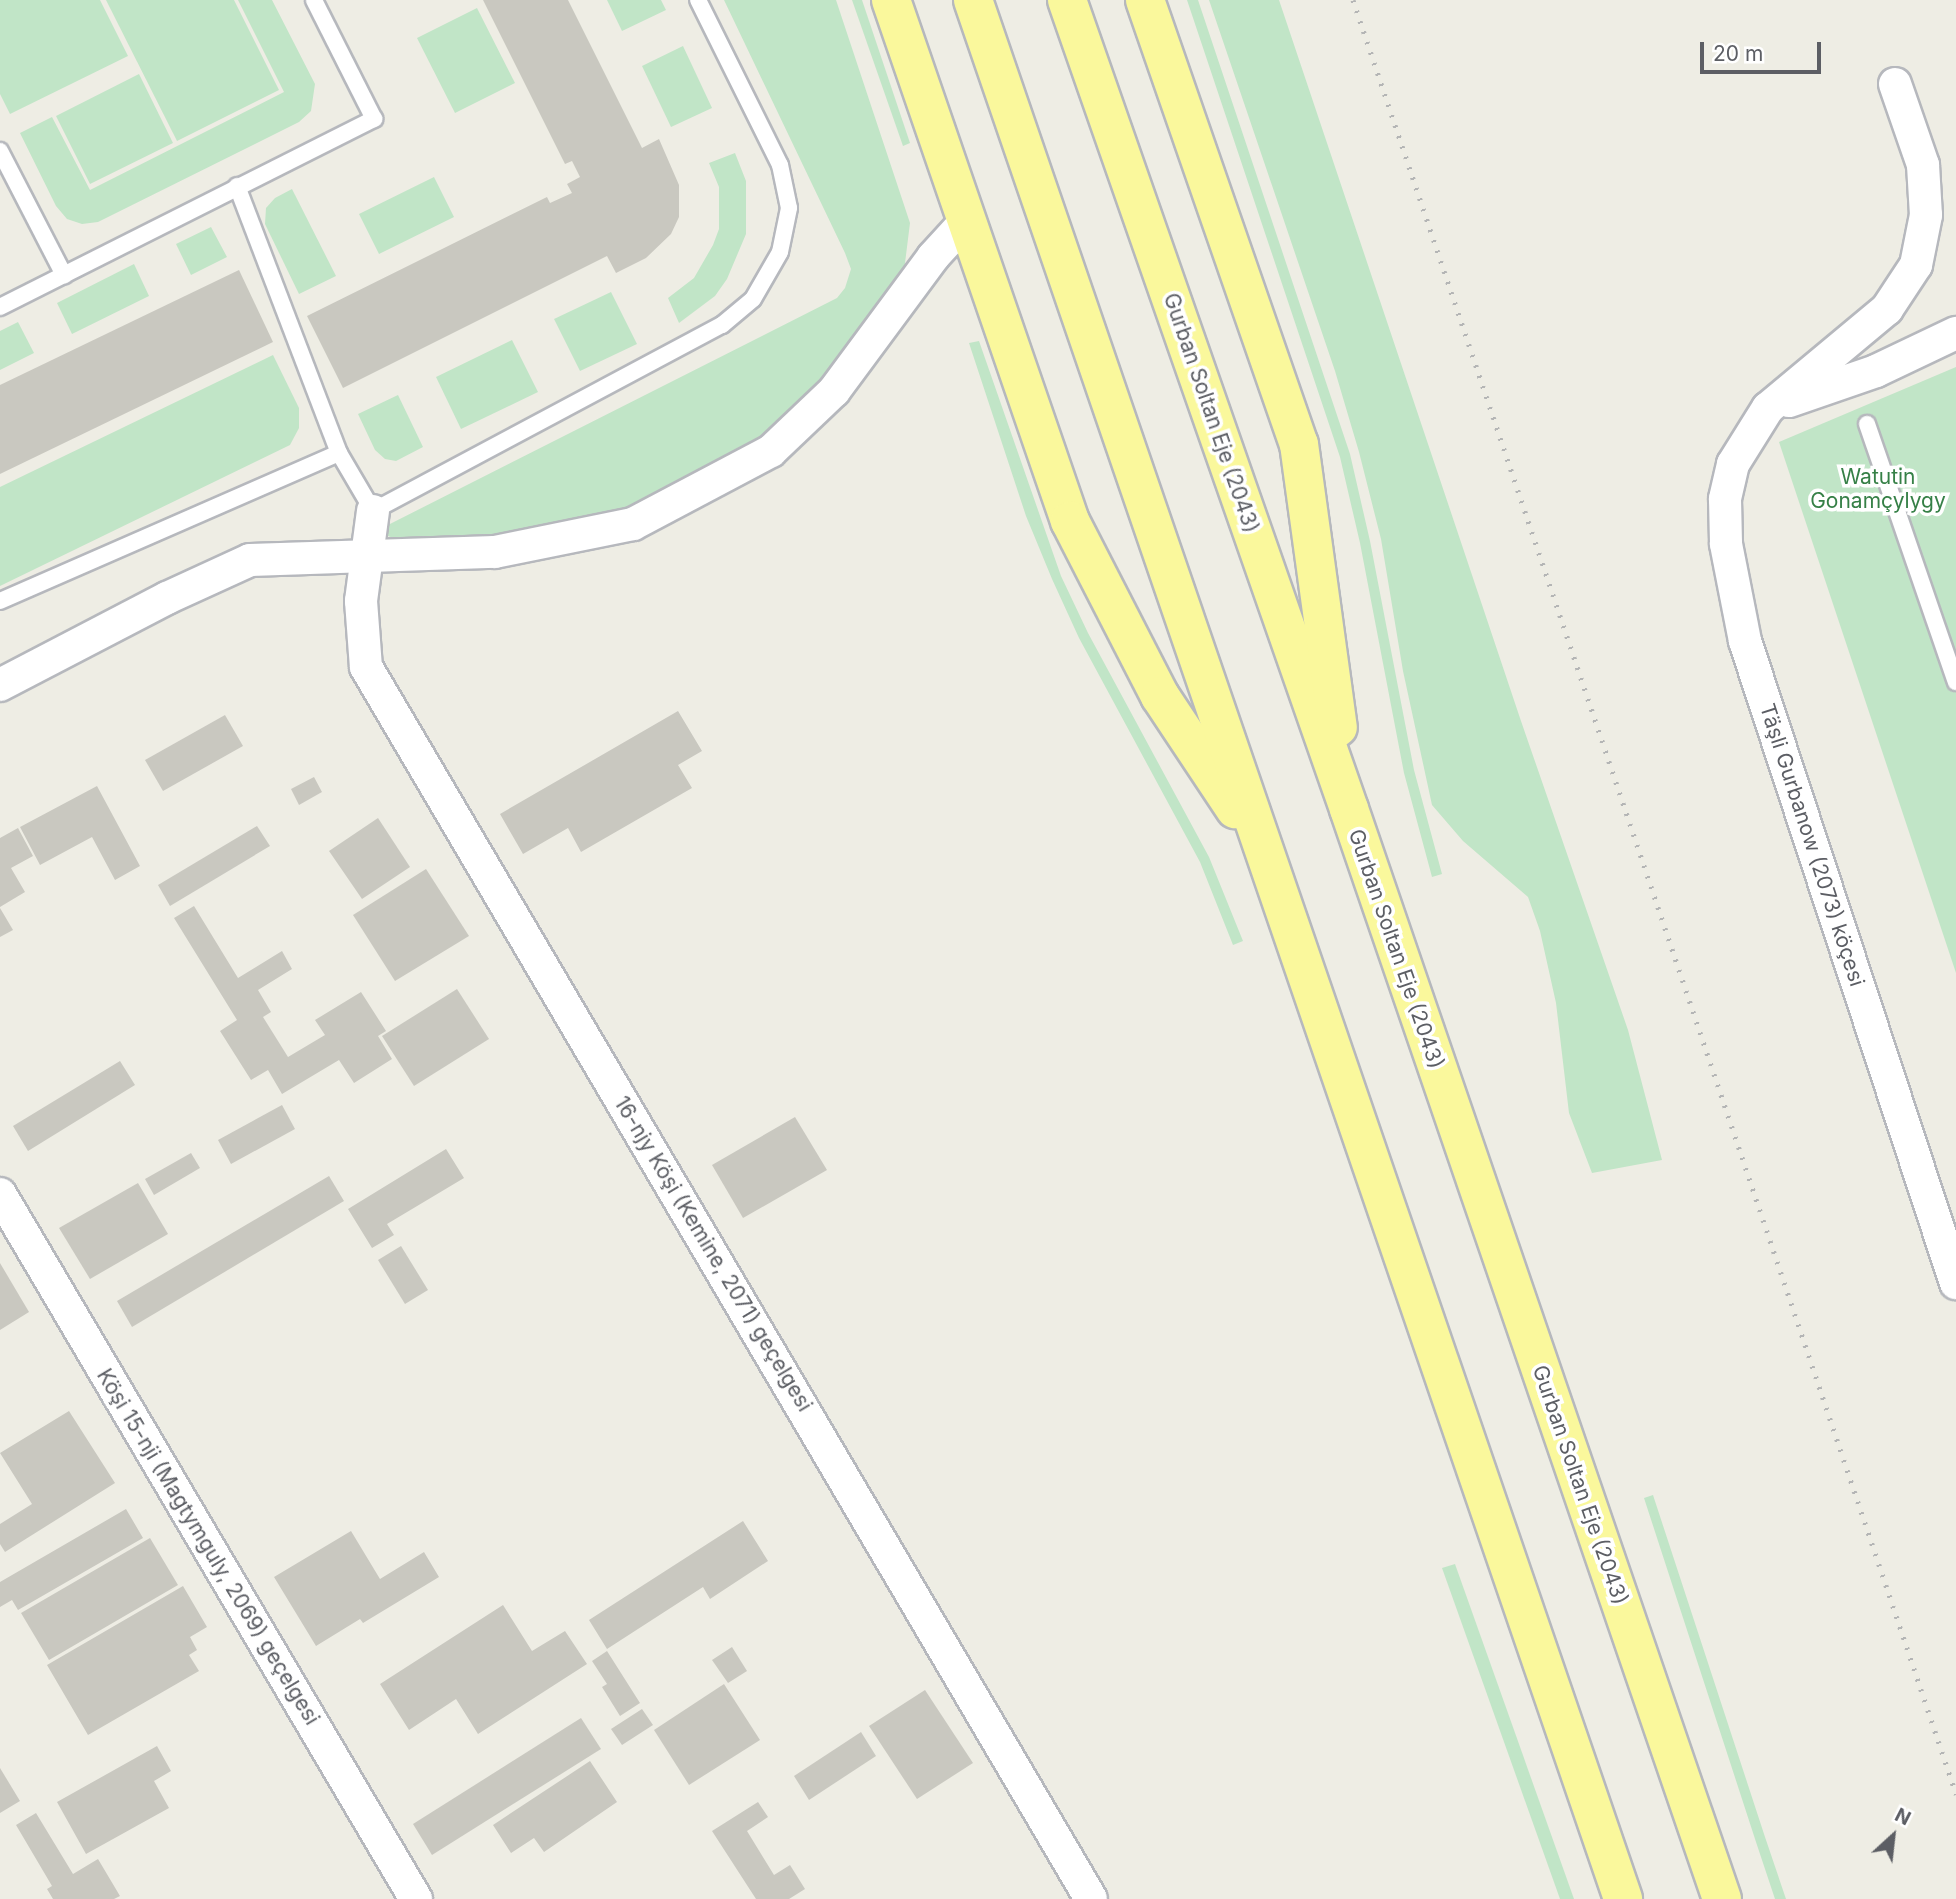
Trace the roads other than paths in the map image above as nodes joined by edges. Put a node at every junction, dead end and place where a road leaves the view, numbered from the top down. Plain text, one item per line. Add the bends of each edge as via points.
1 (313, 0) edge
2 (698, 0) edge
3 (891, 0) edge
4 (973, 0) edge
5 (1067, 0) edge
6 (1145, 0) edge
7 (1895, 84) dead end
8 (0, 151) edge
9 (237, 186) junction
10 (967, 220) junction
11 (64, 275) junction
12 (0, 307) edge
13 (1956, 333) edge
14 (1768, 408) junction
15 (1867, 424) dead end
16 (340, 453) junction
17 (373, 511) junction
18 (366, 557) junction
19 (0, 601) edge
20 (1956, 682) edge
21 (0, 685) edge
22 (1349, 809) junction
23 (1265, 856) junction
24 (0, 1194) edge
25 (1956, 1283) edge
26 (416, 1899) edge
27 (1091, 1899) edge
28 (1623, 1899) edge
29 (1722, 1899) edge

1 - 9 lane via 374,119
2 - 17 lane via 780,165 789,208 780,252 753,299 722,326
3 - 10 highway
4 - 23 highway
5 - 22 highway, Gurban Soltan Eje (2043)
6 - 22 highway via 1300,444
7 - 14 street, Täşli Gurbanow (2073) köçesi via 1923,164 1926,215 1916,265 1886,309
8 - 11 lane
9 - 11 lane
9 - 16 lane
10 - 18 street via 933,257 834,391 771,451 633,524 495,552
10 - 23 highway via 1070,521 1160,696
11 - 12 lane
13 - 14 street via 1876,371
14 - 25 street, Täşli Gurbanow (2073) köçesi via 1733,464 1725,499 1726,544 1745,641
15 - 20 lane
16 - 17 lane
16 - 19 lane
17 - 18 street, 16-njy Köşi (Kemine, 2071) geçelgesi
18 - 21 street via 250,560
18 - 27 street, 16-njy Köşi (Kemine, 2071) geçelgesi via 361,601 366,667
22 - 29 highway, Gurban Soltan Eje (2043)
23 - 28 highway
24 - 26 street, Köşi 15-nji (Magtymguly, 2069) geçelgesi

